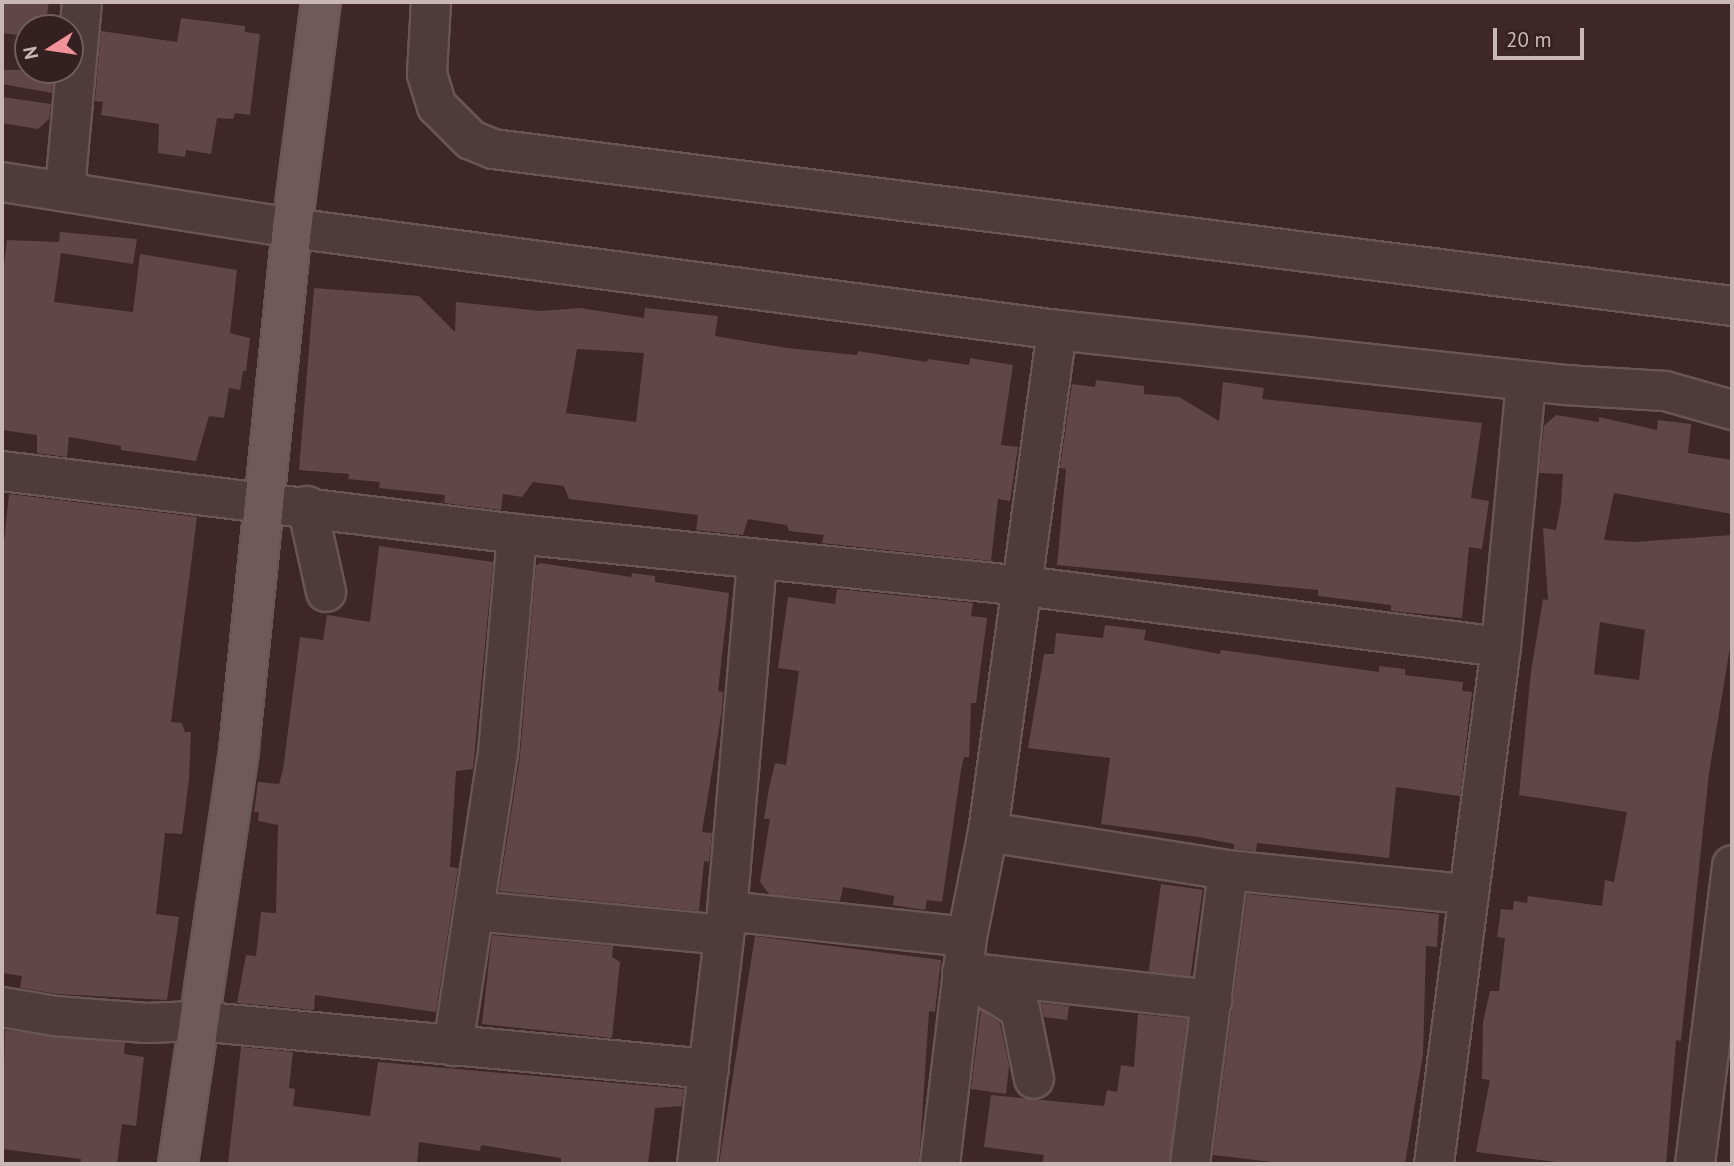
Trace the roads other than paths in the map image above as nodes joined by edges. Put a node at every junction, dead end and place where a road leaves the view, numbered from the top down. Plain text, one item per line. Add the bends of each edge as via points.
1 (82, 2) edge
2 (321, 2) edge
3 (431, 2) edge
4 (2, 182) edge
5 (65, 189) junction
6 (292, 228) junction
7 (1732, 306) edge
8 (1057, 330) junction
9 (1526, 381) junction
10 (1732, 410) edge
11 (2, 471) edge
12 (267, 501) junction
13 (307, 506) junction
14 (517, 534) junction
15 (757, 560) junction
16 (1024, 586) junction
17 (327, 592) dead end
18 (1501, 647) junction
19 (988, 832) junction
20 (1732, 865) edge
21 (1228, 870) junction
22 (1466, 894) junction
23 (475, 911) junction
24 (1729, 920) edge
25 (725, 923) junction
26 (970, 961) junction
27 (1212, 1000) junction
28 (2, 1007) edge
29 (196, 1021) junction
30 (453, 1046) junction
31 (709, 1069) junction
32 (1034, 1079) dead end
33 (178, 1164) edge
34 (697, 1164) edge
35 (940, 1164) edge
36 (1190, 1164) edge
37 (1434, 1164) edge
38 (1695, 1164) edge

1 - 5 street
2 - 6 main road
3 - 7 street via 427,74 437,106 451,125 493,149
4 - 5 street
5 - 6 street
6 - 8 street
6 - 12 main road
8 - 9 street
8 - 16 street
9 - 10 street via 1665,391
9 - 18 street
11 - 12 street
12 - 13 street
12 - 29 main road via 239,749
13 - 14 street
13 - 17 street
14 - 15 street
14 - 23 street via 498,753
15 - 16 street
15 - 25 street
16 - 18 street
16 - 19 street
18 - 22 street
19 - 21 street
19 - 26 street
20 - 24 street
21 - 22 street
21 - 27 street
22 - 37 street
23 - 25 street
23 - 30 street
24 - 38 street
25 - 26 street
25 - 31 street
26 - 27 street
26 - 32 street via 991,991 1020,1009
26 - 35 street
27 - 36 street
28 - 29 street via 147,1023
29 - 30 street
29 - 33 main road
30 - 31 street
31 - 34 street

